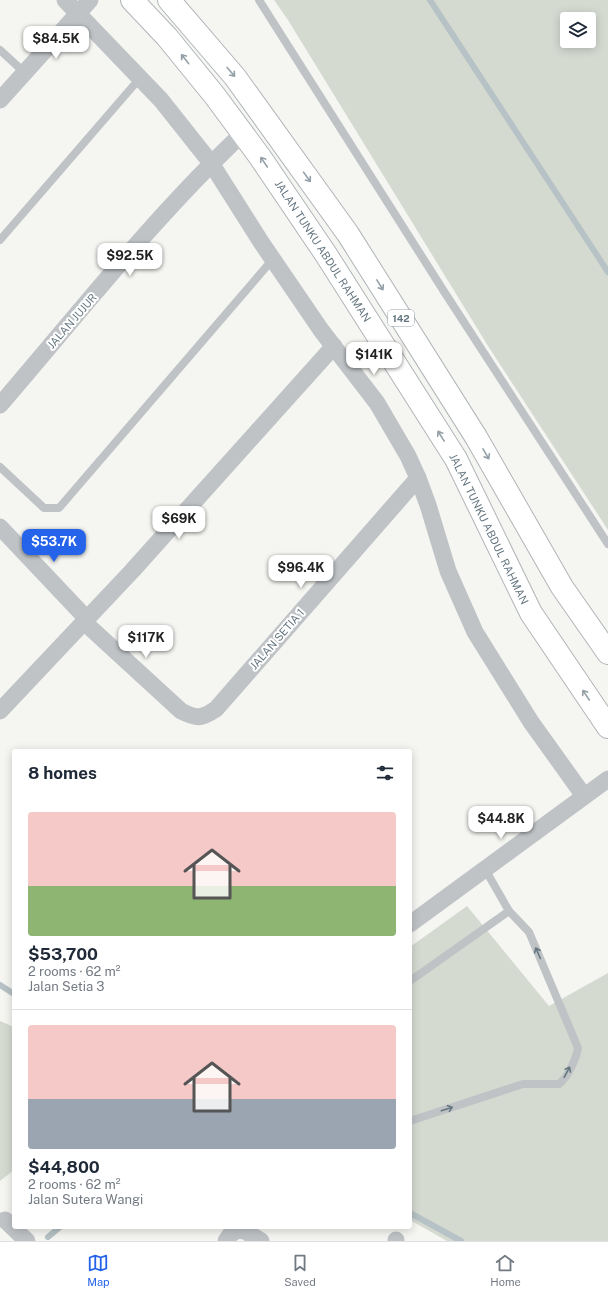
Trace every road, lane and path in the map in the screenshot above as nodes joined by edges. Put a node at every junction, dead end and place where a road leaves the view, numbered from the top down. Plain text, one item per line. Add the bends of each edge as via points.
1 (65, 0) edge
2 (90, 0) edge
3 (132, 0) edge
4 (169, 0) edge
5 (259, 0) edge
6 (78, 13) junction
7 (0, 50) edge
8 (25, 73) junction
9 (140, 78) junction
10 (0, 100) edge
11 (243, 133) junction
12 (211, 163) junction
13 (0, 240) edge
14 (273, 259) junction
15 (334, 346) junction
16 (0, 405) edge
17 (0, 467) edge
18 (418, 478) junction
19 (0, 527) edge
20 (608, 544) edge
21 (85, 620) junction
22 (608, 653) edge
23 (0, 711) edge
24 (608, 728) edge
25 (608, 779) edge
26 (584, 796) junction
27 (485, 869) junction
28 (509, 911) junction
29 (412, 923) edge
30 (412, 980) edge
31 (412, 1120) edge
32 (16, 1229) edge
33 (27, 1241) edge
34 (226, 1241) edge
35 (262, 1241) edge

1 - 6 street
2 - 6 street
11 -> 3 main road, JALAN TUNKU ABDUL RAHMAN / 142 via 172,43
4 -> 22 main road, 142 via 235,77 348,234 476,437 562,587
5 - 20 lane
6 - 8 street
6 - 9 street
7 - 8 lane
8 - 10 street
9 - 12 street
9 - 13 lane
11 - 12 street, JALAN JUJUR
24 -> 11 main road, JALAN TUNKU ABDUL RAHMAN / 142 via 531,613 456,459 327,256
12 - 14 street
12 - 16 street, JALAN JUJUR
14 - 15 street
14 - 17 lane via 60,508 44,508
15 - 18 street via 377,404
15 - 21 street
18 - 21 street, JALAN SETIA 1 via 216,709 205,716 194,717 181,711
18 - 26 street via 448,571 476,632 531,722
19 - 21 street
21 - 23 street
25 - 26 street
26 - 27 street
27 - 28 lane
27 - 29 street
28 - 30 lane
31 -> 28 lane via 523,1084 559,1084 577,1054 578,1048 529,932
32 - 33 street
34 - 35 street via 236,1230 245,1231

